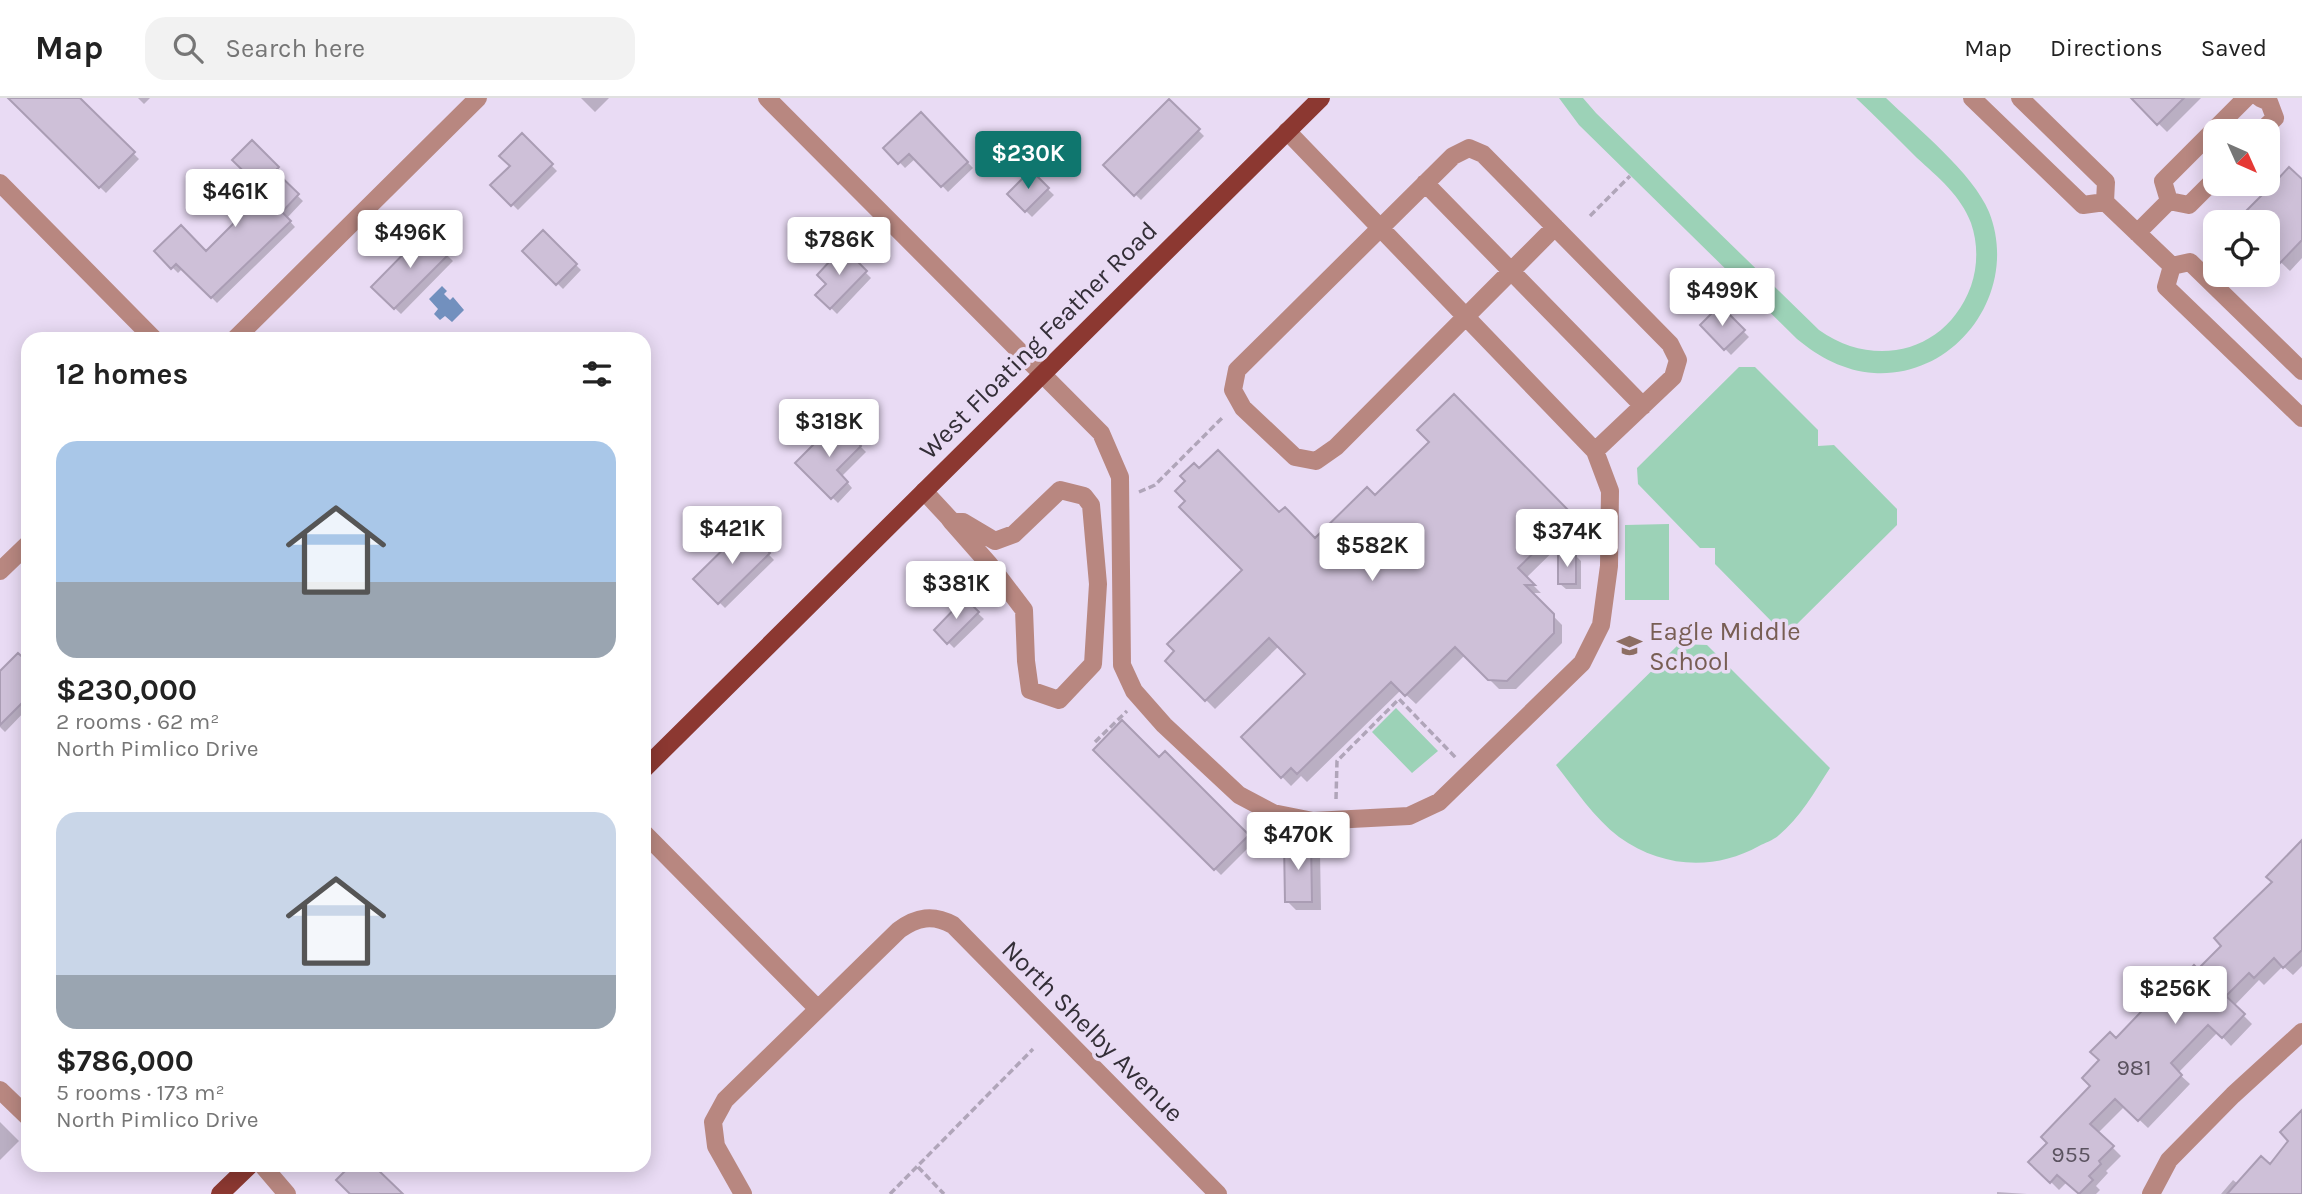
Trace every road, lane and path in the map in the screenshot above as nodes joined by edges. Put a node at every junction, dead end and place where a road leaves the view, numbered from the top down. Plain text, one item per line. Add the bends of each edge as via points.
1 (478, 98) edge
2 (767, 98) edge
3 (1321, 98) edge
4 (1972, 98) edge
5 (2020, 98) edge
6 (2246, 98) edge
7 (2267, 99) edge
8 (2274, 119) edge
9 (1287, 131) junction
10 (1630, 176) dead end
11 (0, 183) edge
12 (1425, 183) junction
13 (2203, 191) edge
14 (2169, 201) junction
15 (2105, 202) junction
16 (1590, 216) dead end
17 (1555, 227) junction
18 (1381, 228) junction
19 (2137, 233) junction
20 (2172, 266) junction
21 (1511, 270) junction
22 (1465, 315) junction
23 (147, 332) edge
24 (242, 332) edge
25 (2302, 371) edge
26 (1041, 375) junction
27 (1643, 406) junction
28 (1223, 417) dead end
29 (2302, 418) edge
30 (1595, 451) junction
31 (924, 491) junction
32 (1131, 493) dead end
33 (952, 522) junction
34 (21, 551) edge
35 (0, 571) edge
36 (1131, 707) dead end
37 (1095, 742) dead end
38 (1457, 759) dead end
39 (651, 761) edge
40 (1336, 799) dead end
41 (651, 840) edge
42 (818, 1009) junction
43 (2302, 1032) edge
44 (1033, 1049) dead end
45 (0, 1090) edge
46 (21, 1110) edge
47 (918, 1167) junction
48 (242, 1172) edge
49 (268, 1172) edge
50 (220, 1194) edge
51 (287, 1194) edge
52 (743, 1194) edge
53 (890, 1194) edge
54 (944, 1194) edge
55 (1217, 1194) edge
56 (2151, 1194) edge

1 - 24 street
2 - 26 street
3 - 9 main road, West Floating Feather Road
4 - 15 street via 2083,205
5 - 15 street via 2106,182
6 - 14 street via 2163,181
7 - 8 street
9 - 18 street
9 - 26 main road, West Floating Feather Road
10 - 16 path
11 - 23 street
12 - 17 street via 1453,156 1469,148 1483,154
12 - 18 street
12 - 21 street
13 - 14 street via 2189,205
14 - 19 street
15 - 19 street
17 - 21 street
17 - 27 street via 1670,344 1678,360 1673,377
18 - 22 street
18 - 22 street via 1237,370 1233,390 1243,408 1295,457 1316,461 1336,447
19 - 20 street
20 - 25 street via 2190,262
20 - 29 street via 2166,287
21 - 22 street
21 - 27 street
22 - 30 street
26 - 30 street via 1101,433 1120,477 1122,665 1134,691 1239,794 1273,813 1314,821 1409,816 1439,802 1582,663 1601,625 1609,566 1610,491
26 - 31 main road, West Floating Feather Road
27 - 30 street
28 - 32 path via 1155,485
31 - 33 street
31 - 39 main road, West Floating Feather Road
33 - 33 street via 1024,610 1031,690 1059,701 1093,664 1098,584 1091,505 1084,496 1060,491 1014,534 995,541 963,522
34 - 35 street
36 - 37 path
38 - 40 path via 1399,699 1337,761
41 - 42 street
42 - 52 street via 725,1100 713,1122 716,1146
42 - 55 street, North Shelby Avenue via 899,930 912,921 939,918 953,925
43 - 56 street via 2169,1160
44 - 47 path
45 - 46 street
47 - 53 path
47 - 54 path
48 - 50 main road
49 - 51 street

